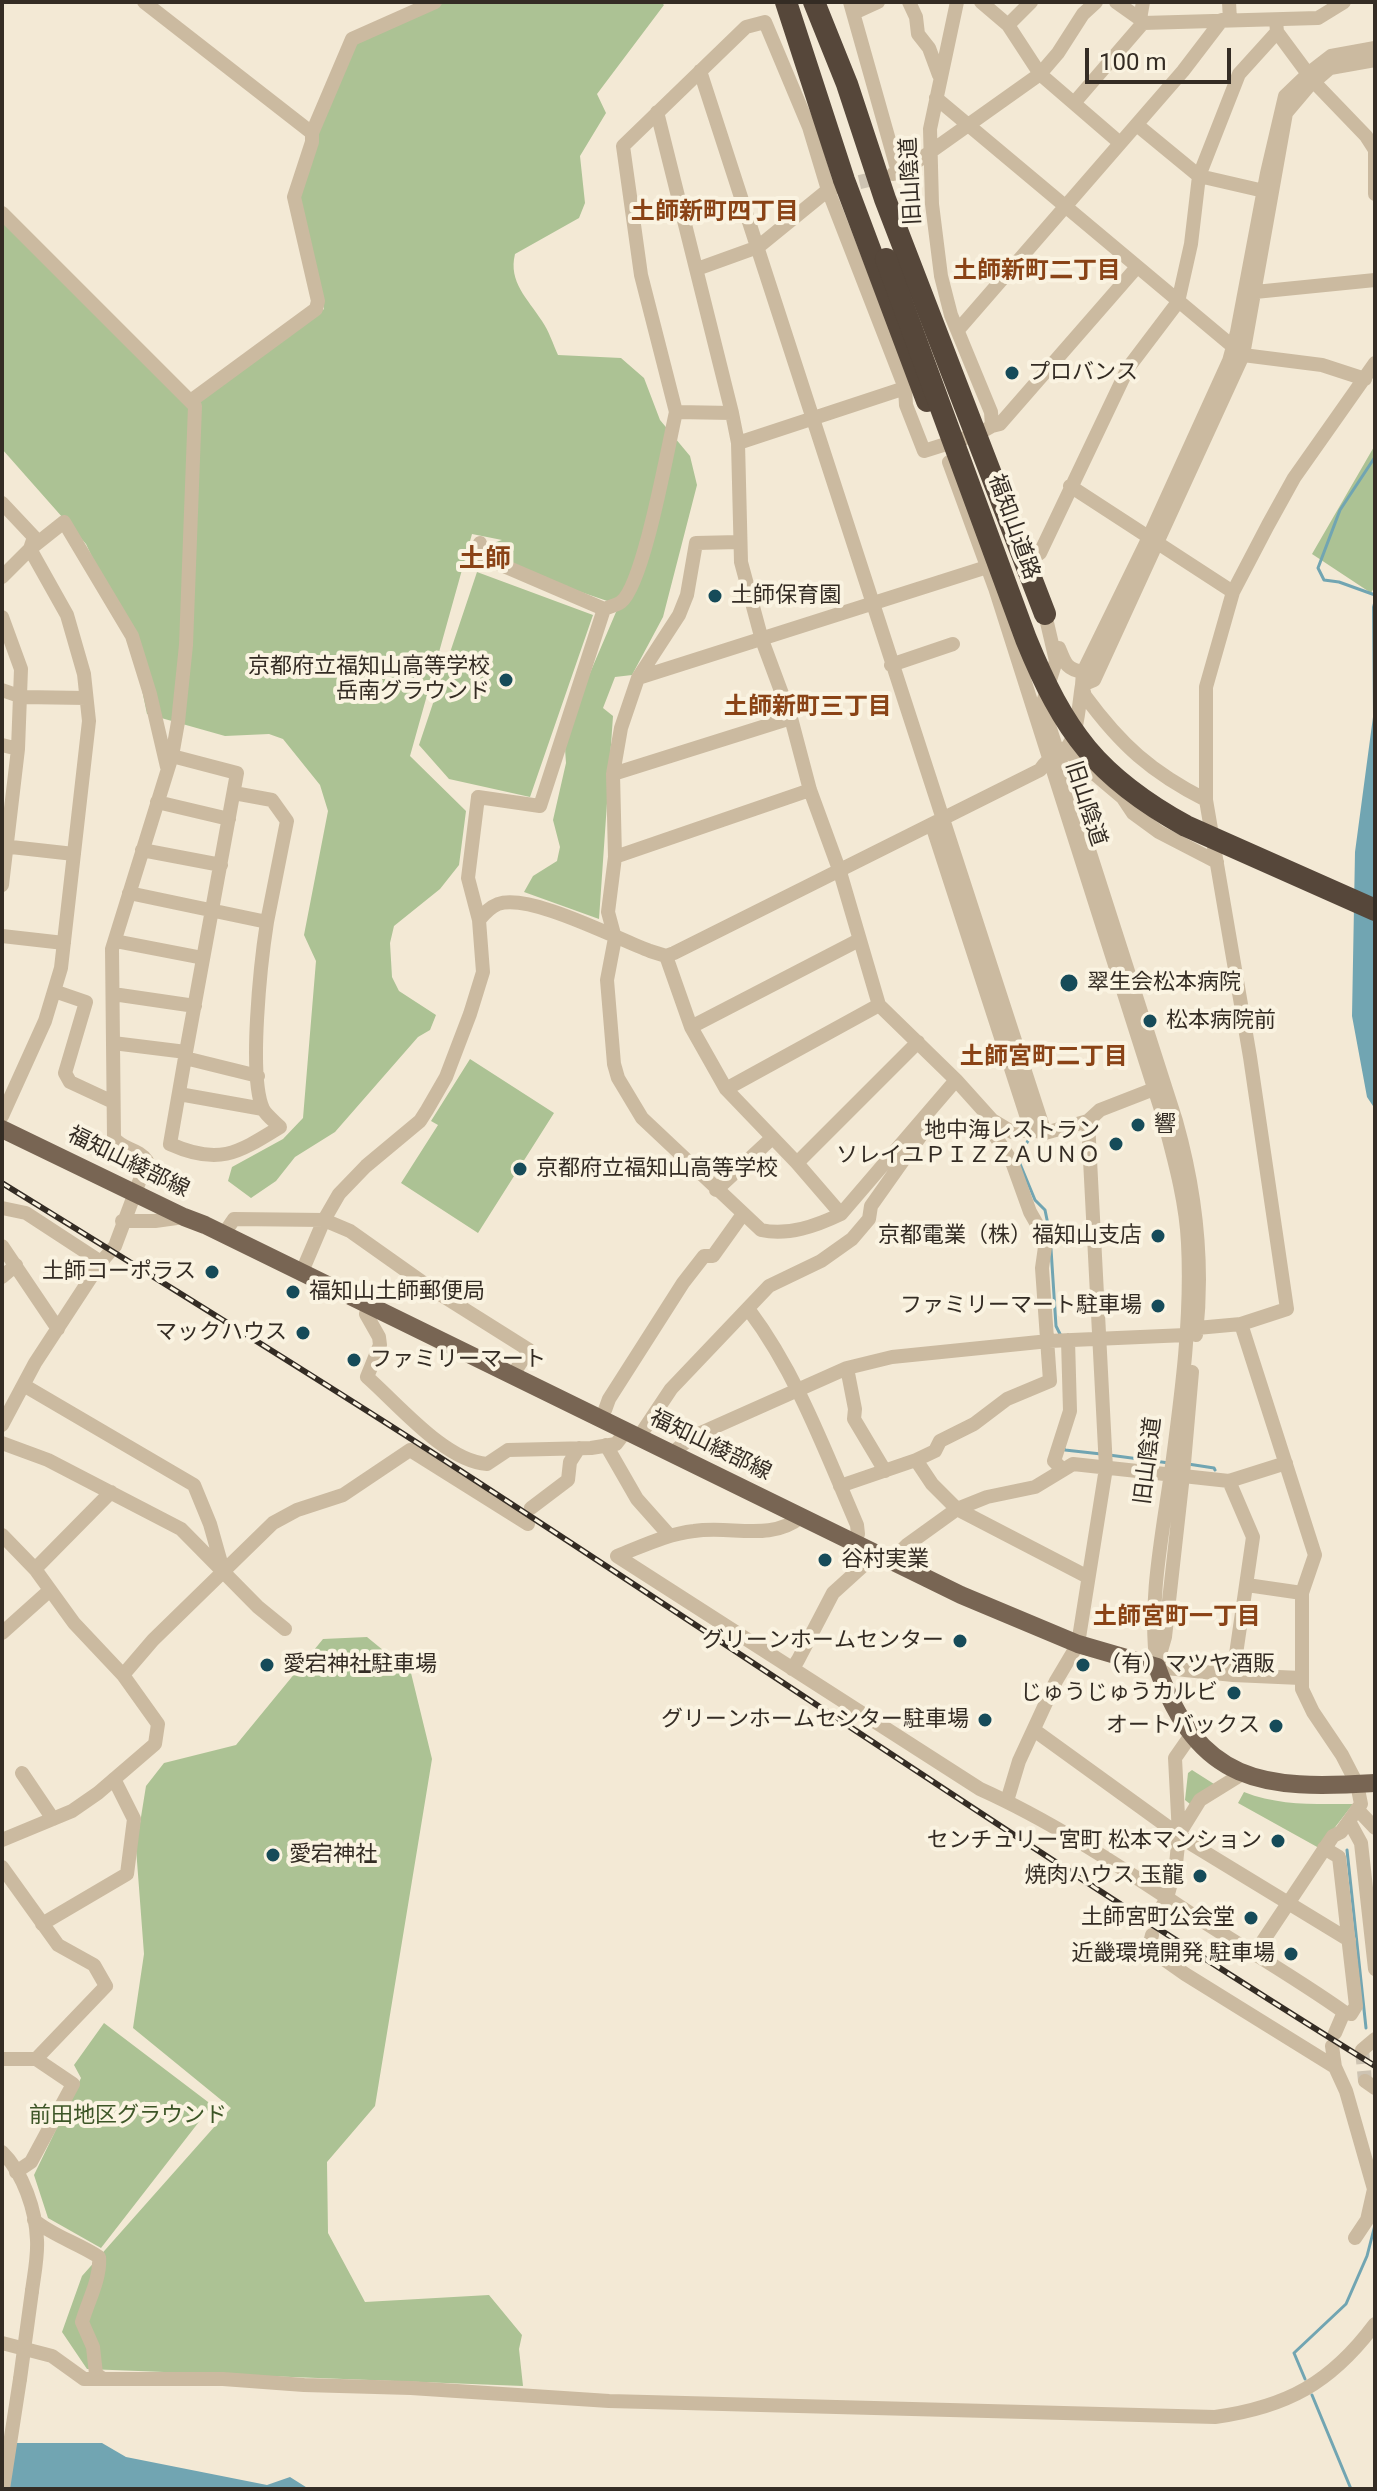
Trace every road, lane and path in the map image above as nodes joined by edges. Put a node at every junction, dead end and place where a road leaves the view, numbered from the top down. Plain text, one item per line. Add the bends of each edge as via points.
1 (144, 2) edge
2 (435, 2) edge
3 (788, 2) edge
4 (805, 2) edge
5 (814, 2) edge
6 (878, 2) edge
7 (909, 2) edge
8 (957, 2) edge
9 (981, 2) edge
10 (1031, 2) edge
11 (1096, 2) edge
12 (1116, 2) edge
13 (1143, 2) edge
14 (1229, 2) edge
15 (1344, 2) edge
16 (852, 7) edge
17 (1226, 20) junction
18 (1141, 21) junction
19 (1008, 25) junction
20 (1277, 26) junction
21 (1375, 48) edge
22 (1375, 60) edge
23 (700, 71) junction
24 (1040, 74) junction
25 (940, 76) junction
26 (1312, 77) junction
27 (936, 98) junction
28 (1074, 103) junction
29 (657, 112) junction
30 (967, 124) junction
31 (1137, 125) junction
32 (312, 133) junction
33 (1120, 143) junction
34 (1374, 146) edge
35 (930, 149) junction
36 (1199, 176) junction
37 (833, 188) junction
38 (1264, 191) junction
39 (1375, 194) edge
40 (1066, 206) junction
41 (2, 213) edge
42 (758, 247) junction
43 (891, 255) junction
44 (1137, 267) junction
45 (697, 269) junction
46 (1375, 280) edge
47 (1255, 292) junction
48 (1178, 302) junction
49 (958, 330) junction
50 (1238, 350) junction
51 (1375, 363) edge
52 (1365, 379) junction
53 (905, 388) junction
54 (192, 400) junction
55 (676, 412) junction
56 (732, 413) junction
57 (813, 418) junction
58 (985, 430) junction
59 (738, 443) junction
60 (943, 444) junction
61 (1070, 486) junction
62 (2, 503) edge
63 (1153, 539) junction
64 (739, 542) junction
65 (480, 543) dead end
66 (30, 549) junction
67 (1027, 562) junction
68 (987, 567) junction
69 (5, 569) edge
70 (1233, 592) junction
71 (873, 604) junction
72 (604, 609) junction
73 (1045, 614) junction
74 (4, 625) edge
75 (762, 640) junction
76 (953, 644) dead end
77 (891, 665) junction
78 (638, 678) junction
79 (1086, 679) junction
80 (2, 690) edge
81 (22, 697) junction
82 (86, 698) junction
83 (791, 718) junction
84 (2, 745) edge
85 (18, 749) junction
86 (1057, 753) junction
87 (170, 762) junction
88 (613, 774) junction
89 (810, 790) junction
90 (234, 793) junction
91 (1206, 800) junction
92 (157, 802) junction
93 (229, 819) junction
94 (938, 822) junction
95 (4, 846) edge
96 (142, 850) junction
97 (74, 854) junction
98 (615, 857) junction
99 (1217, 862) junction
100 (221, 865) junction
101 (840, 872) junction
102 (2, 885) edge
103 (129, 893) junction
104 (1375, 902) edge
105 (213, 910) junction
106 (1375, 910) edge
107 (479, 920) junction
108 (267, 922) junction
109 (2, 936) edge
110 (615, 938) junction
111 (859, 940) junction
112 (115, 941) junction
113 (64, 943) junction
114 (666, 956) junction
115 (203, 958) junction
116 (54, 991) junction
117 (113, 994) junction
118 (879, 1005) junction
119 (195, 1006) junction
120 (691, 1027) junction
121 (918, 1042) junction
122 (113, 1043) junction
123 (186, 1055) junction
124 (258, 1076) junction
125 (956, 1080) junction
126 (726, 1089) junction
127 (1154, 1089) junction
128 (179, 1094) junction
129 (113, 1102) junction
130 (933, 1107) junction
131 (263, 1109) junction
132 (2, 1116) edge
133 (992, 1120) junction
134 (1088, 1121) junction
135 (2, 1129) edge
136 (1038, 1132) junction
137 (772, 1138) junction
138 (797, 1163) junction
139 (716, 1190) junction
140 (135, 1194) junction
141 (2, 1208) edge
142 (743, 1214) junction
143 (841, 1214) junction
144 (184, 1217) junction
145 (324, 1220) junction
146 (122, 1221) junction
147 (223, 1235) junction
148 (2, 1246) edge
149 (101, 1262) junction
150 (16, 1265) junction
151 (301, 1274) junction
152 (2, 1277) edge
153 (370, 1306) junction
154 (749, 1310) junction
155 (1241, 1324) junction
156 (58, 1329) junction
157 (1192, 1331) junction
158 (1099, 1338) junction
159 (1068, 1340) junction
160 (1049, 1341) junction
161 (847, 1368) junction
162 (512, 1376) junction
163 (25, 1386) junction
164 (798, 1390) junction
165 (605, 1410) dead end
166 (2, 1425) edge
167 (633, 1434) junction
168 (2, 1443) edge
169 (606, 1445) junction
170 (579, 1448) junction
171 (671, 1454) junction
172 (916, 1460) junction
173 (1286, 1463) junction
174 (1106, 1468) junction
175 (1063, 1470) junction
176 (885, 1471) junction
177 (1177, 1474) junction
178 (1229, 1481) junction
179 (840, 1486) junction
180 (111, 1492) junction
181 (531, 1508) dead end
182 (957, 1509) junction
183 (801, 1517) junction
184 (528, 1524) dead end
185 (2, 1535) edge
186 (669, 1535) junction
187 (853, 1542) junction
188 (884, 1558) junction
189 (35, 1569) junction
190 (223, 1571) junction
191 (1088, 1577) junction
192 (1247, 1585) junction
193 (49, 1591) junction
194 (1302, 1593) junction
195 (285, 1629) dead end
196 (2, 1633) edge
197 (1078, 1644) junction
198 (1157, 1667) junction
199 (792, 1669) junction
200 (123, 1675) junction
201 (1233, 1675) junction
202 (1301, 1678) junction
203 (1034, 1730) junction
204 (1191, 1735) junction
205 (22, 1773) dead end
206 (1242, 1774) junction
207 (114, 1779) junction
208 (1365, 1784) edge
209 (1007, 1801) junction
210 (53, 1819) junction
211 (1349, 1821) junction
212 (1375, 1828) edge
213 (1179, 1835) junction
214 (2, 1840) edge
215 (1324, 1848) junction
216 (1339, 1857) junction
217 (2, 1867) edge
218 (1167, 1898) junction
219 (1290, 1902) junction
220 (1157, 1915) dead end
221 (42, 1924) junction
222 (1152, 1935) dead end
223 (1349, 1940) junction
224 (1255, 1953) junction
225 (1375, 1969) edge
226 (1344, 2012) junction
227 (1375, 2039) edge
228 (1362, 2050) dead end
229 (2, 2059) edge
230 (36, 2059) junction
231 (1335, 2067) junction
232 (2, 2152) edge
233 (16, 2172) junction
234 (34, 2220) junction
235 (1355, 2238) dead end
236 (1375, 2324) edge
237 (2, 2343) edge
238 (103, 2379) junction
239 (3, 2489) edge

1 - 32 street
2 - 32 street via 352,39
3 - 43 highway, 福知山道路
3 - 60 highway via 844,180
4 - 43 highway, 福知山道路
5 - 58 highway via 885,199
6 - 16 street
7 - 25 street via 918,34
8 - 25 street, 旧山陰道
9 - 19 street
10 - 19 street
11 - 24 street
12 - 18 street
13 - 18 street
14 - 17 street
15 - 20 street via 1318,18
16 - 35 street via 896,173
17 - 18 street
17 - 20 street
17 - 31 street
18 - 28 street
19 - 24 street
20 - 26 street
20 - 36 street via 1239,74
21 - 26 street via 1331,56
22 - 26 street
23 - 29 street
23 - 37 street via 746,27 765,22
23 - 42 street
24 - 28 street
24 - 30 street
25 - 27 street, 旧山陰道
26 - 34 street
26 - 38 street via 1285,96
26 - 47 street via 1286,113
27 - 30 street
27 - 35 street, 旧山陰道
28 - 33 street
29 - 45 street
29 - 55 street via 623,146 623,161 641,275
30 - 35 street
30 - 40 street
31 - 33 street
31 - 36 street
32 - 54 street via 294,197 316,309
33 - 40 street
34 - 39 street
35 - 49 street, 旧山陰道 via 941,276
36 - 38 street
36 - 48 street
37 - 42 street
37 - 53 street
38 - 50 street
40 - 44 street
40 - 49 street
41 - 54 street
42 - 45 street
42 - 57 street
43 - 104 highway, 福知山道路 via 1040,635 1077,712 1122,766 1172,803
43 - 106 highway, 福知山道路, bridge via 1026,639 1065,721 1112,777 1156,809
44 - 48 street
44 - 58 street via 1000,424
45 - 56 street
46 - 47 street
47 - 50 street
48 - 50 street
48 - 61 street via 1128,368
49 - 58 street, 旧山陰道 via 991,412
50 - 52 street via 1322,365
50 - 63 street
51 - 52 street
52 - 70 street via 1294,478
53 - 57 street
53 - 60 street via 924,451
54 - 87 street via 186,645
55 - 56 street
55 - 72 street via 632,587 622,602
56 - 59 street
57 - 59 street
57 - 71 street
58 - 60 street
58 - 67 highway
59 - 64 street
60 - 68 street, 旧山陰道
61 - 63 street
61 - 67 street via 1040,553
62 - 66 street via 34,537
63 - 70 street
63 - 79 street
64 - 75 street
64 - 78 street via 696,543 679,615
65 - 72 street via 483,557
66 - 69 street
66 - 82 street via 67,615
66 - 87 street via 64,522 132,636
67 - 73 highway
68 - 71 street
68 - 86 street, 旧山陰道
70 - 91 street via 1206,687
71 - 75 street
71 - 77 street
72 - 107 street via 540,806 478,797 468,878
73 - 79 street via 1066,665
73 - 86 street via 1056,661 1044,699
74 - 81 street via 21,669
75 - 78 street
75 - 83 street
76 - 77 street
77 - 94 street
78 - 88 street
79 - 86 street via 1073,739
79 - 91 street via 1085,696 1129,750
80 - 81 street
81 - 82 street
81 - 85 street
82 - 97 street via 89,721
83 - 88 street
83 - 89 street
84 - 85 street
85 - 95 street
86 - 94 street via 1040,770
86 - 99 street via 1123,798 1133,813 1159,832
86 - 127 street, 旧山陰道
86 - 157 street via 1190,1172 1200,1250
87 - 90 street via 237,773
87 - 92 street
88 - 98 street
89 - 98 street
89 - 101 street
90 - 93 street
90 - 108 street via 272,800 287,821
91 - 99 street
92 - 93 street
92 - 96 street
93 - 100 street
94 - 101 street
94 - 136 street
95 - 97 street
95 - 102 street
96 - 100 street
96 - 103 street
97 - 113 street
98 - 110 street via 608,912
99 - 155 street via 1287,1309
100 - 105 street
101 - 111 street
101 - 114 street
103 - 105 street
103 - 112 street
105 - 108 street
105 - 115 street
107 - 110 street via 501,903 519,902
107 - 145 street via 483,972 446,1077 420,1121 348,1184
108 - 124 street
109 - 113 street
110 - 114 street
110 - 139 street via 607,980 618,1078 642,1118
111 - 118 street
111 - 120 street
112 - 115 street
112 - 117 street
113 - 116 street
114 - 120 street
115 - 119 street
116 - 129 street via 86,1002 65,1073 70,1082
116 - 132 street via 32,1055
117 - 119 street
117 - 122 street
118 - 121 street
118 - 126 street
119 - 123 street
120 - 126 street
121 - 125 street
121 - 138 street
122 - 123 street
122 - 129 street
123 - 124 street
123 - 128 street
124 - 131 street
125 - 130 street
125 - 133 street
126 - 137 street
127 - 134 street via 1100,1110
127 - 157 street, 旧山陰道 via 1179,1176
128 - 131 street
128 - 131 street via 170,1144 189,1153 214,1157 280,1127
129 - 140 street via 116,1143 142,1153 147,1161
130 - 143 street
130 - 154 street via 933,1118 852,1239 769,1286
133 - 136 street via 1012,1132
133 - 160 street via 988,1125 1012,1162 1046,1240 1042,1268
134 - 136 street
134 - 158 street
135 - 140 main road, 福知山綾部線
137 - 138 street
137 - 139 street
138 - 143 street
139 - 142 street
140 - 144 main road, 福知山綾部線
140 - 146 street
141 - 149 street via 26,1213
142 - 143 street via 761,1230 778,1234
142 - 165 street via 713,1256 704,1256 683,1283
144 - 146 street
144 - 147 main road, 福知山綾部線
145 - 147 street via 234,1219
145 - 151 street
145 - 162 street via 350,1231 529,1350
146 - 149 street via 115,1246
147 - 151 main road, 福知山綾部線
148 - 150 street
149 - 156 street
150 - 152 street
150 - 156 street
151 - 153 main road, 福知山綾部線
153 - 162 main road, 福知山綾部線
153 - 170 street via 366,1314 380,1345 367,1377 456,1454 487,1464 508,1450
154 - 164 street
154 - 167 street
155 - 157 street
155 - 173 street
156 - 163 street
157 - 158 street
157 - 177 street
158 - 159 street
158 - 174 street
159 - 160 street
159 - 175 street via 1070,1411 1054,1461
160 - 161 street via 892,1357
160 - 172 street via 1050,1381 1007,1399
161 - 164 street
161 - 176 street via 854,1419
162 - 167 main road, 福知山綾部線
163 - 166 street
163 - 190 street via 194,1485
164 - 171 street via 692,1437
164 - 179 street
167 - 169 street
167 - 171 main road, 福知山綾部線
168 - 180 street
169 - 170 street
169 - 186 street via 637,1499
170 - 181 street via 568,1480
171 - 183 main road, 福知山綾部線
172 - 176 street
172 - 182 street
173 - 178 street
173 - 194 street via 1315,1555
174 - 175 street via 1073,1464
174 - 177 street
174 - 191 street
175 - 182 street via 1035,1487
176 - 179 street
177 - 178 street
177 - 198 street via 1165,1637
178 - 192 street via 1253,1537
179 - 187 street via 857,1525
180 - 189 street
180 - 190 street via 181,1529
182 - 188 street
182 - 191 street
183 - 186 street via 789,1527 765,1533 737,1529
183 - 187 main road, 福知山綾部線
184 - 190 street via 410,1450 343,1495 273,1523
185 - 189 street
186 - 199 street via 617,1556
187 - 188 main road, 福知山綾部線
188 - 197 main road, 福知山綾部線
188 - 199 street via 833,1593
189 - 193 street
190 - 195 street
190 - 200 street
191 - 197 street
192 - 194 street
192 - 201 street
193 - 196 street
193 - 200 street
194 - 202 street
197 - 198 main road, 福知山綾部線
197 - 203 street
198 - 201 street
198 - 204 main road
199 - 209 street
200 - 207 street via 158,1724 155,1744
201 - 202 street
202 - 208 street via 1313,1712
203 - 209 street
203 - 213 street
204 - 206 main road
204 - 213 street via 1175,1758
205 - 210 street
206 - 208 main road via 1302,1786
206 - 213 street via 1200,1800
207 - 210 street
207 - 221 street via 134,1819 127,1874
208 - 211 street via 1361,1804
209 - 218 street
210 - 214 street
211 - 212 street
211 - 215 street
211 - 216 street
211 - 225 street via 1361,1843
213 - 218 street
213 - 219 street
215 - 216 street
215 - 219 street
216 - 223 street
217 - 221 street
218 - 220 street
218 - 224 street
219 - 223 street
219 - 224 street
221 - 230 street via 58,1945 94,1965 106,1986
222 - 231 street via 1150,1943 1158,1955
223 - 226 street via 1356,2006 1351,2014
224 - 226 street
226 - 231 street via 1333,2040
227 - 228 street
229 - 230 street
230 - 233 street via 73,2084 31,2162
231 - 235 street via 1374,2189 1367,2220
232 - 233 street
233 - 234 street
234 - 238 street via 99,2257 100,2271 82,2322 93,2347 96,2374
234 - 239 street, bridge via 32,2291
236 - 238 street via 1360,2345 1314,2384 1279,2403 1215,2417 609,2401 223,2379
237 - 238 street via 52,2356 84,2379

